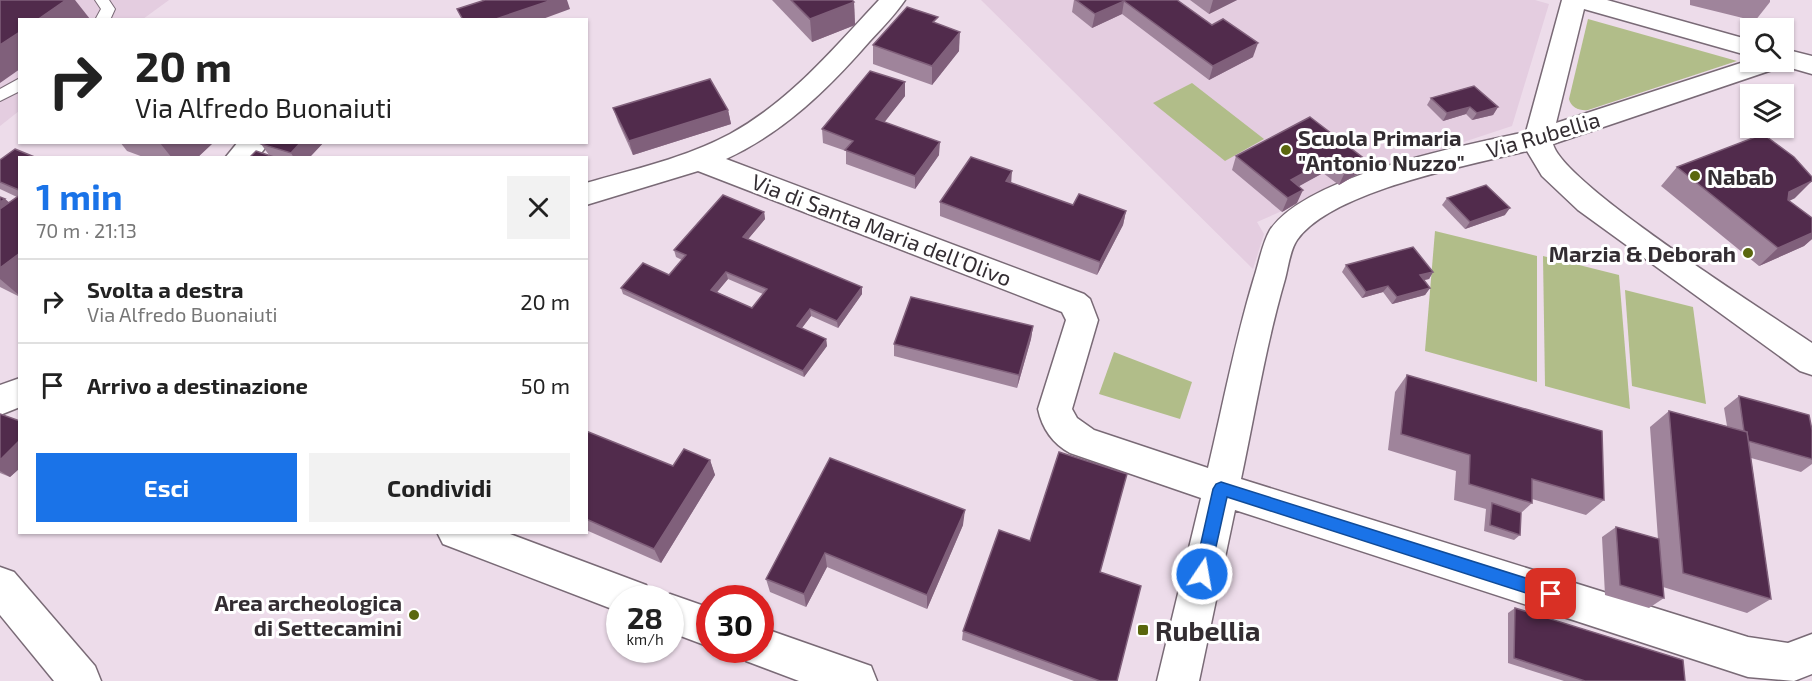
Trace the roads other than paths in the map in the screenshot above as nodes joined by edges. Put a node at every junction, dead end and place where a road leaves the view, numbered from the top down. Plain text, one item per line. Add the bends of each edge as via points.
1 (102, 0) edge
2 (893, 0) edge
3 (1574, 0) edge
4 (1579, 0) edge
5 (103, 18) edge
6 (1740, 45) edge
7 (1794, 61) edge
8 (1812, 65) edge
9 (1740, 72) edge
10 (18, 84) edge
11 (0, 96) edge
12 (1538, 139) junction
13 (254, 144) edge
14 (241, 156) edge
15 (699, 160) junction
16 (588, 193) edge
17 (1812, 361) edge
18 (18, 393) edge
19 (0, 400) edge
20 (1221, 489) junction
21 (461, 534) edge
22 (0, 585) edge
23 (606, 588) edge
24 (774, 652) edge
25 (1812, 654) edge
26 (80, 681) edge
27 (856, 681) edge
28 (1178, 681) edge

1 - 5 lane via 108,9
2 - 15 street via 801,99 757,131
3 - 12 street
4 - 6 street
7 - 8 street
9 - 12 street, Via Rubellia
10 - 11 lane
12 - 17 street via 1552,169 1588,202
12 - 20 street, Via Rubellia via 1377,180 1340,195 1300,218 1287,231 1279,245 1247,370
13 - 14 street
15 - 16 street
15 - 20 street, Via di Santa Maria dell'Olivo via 1066,299 1079,308 1082,320 1056,402 1059,423 1083,442
18 - 19 street
20 - 25 street via 1748,657 1788,663
20 - 28 street
21 - 23 street
22 - 26 street
24 - 27 street

